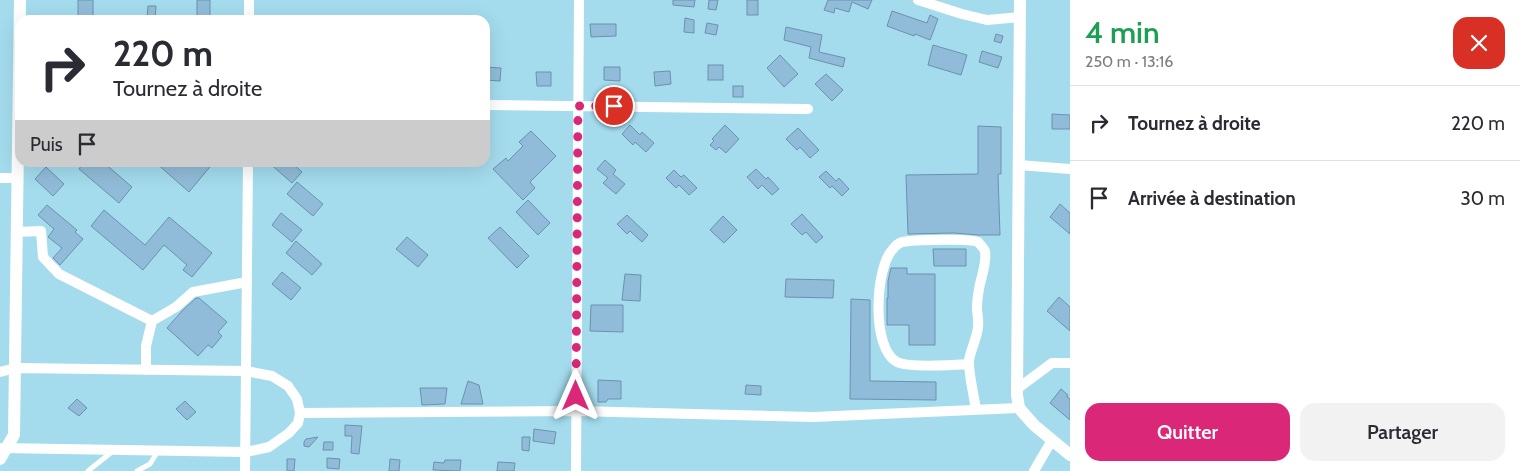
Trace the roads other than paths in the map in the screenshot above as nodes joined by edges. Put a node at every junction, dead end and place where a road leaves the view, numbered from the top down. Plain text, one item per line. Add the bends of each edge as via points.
1 (20, 0) edge
2 (249, 0) edge
3 (579, 0) edge
4 (918, 0) edge
5 (1020, 0) edge
6 (20, 15) edge
7 (249, 15) edge
8 (1020, 17) junction
9 (490, 105) edge
10 (578, 106) junction
11 (808, 109) dead end
12 (1019, 165) junction
13 (18, 167) edge
14 (248, 167) edge
15 (1070, 169) edge
16 (0, 178) edge
17 (18, 178) junction
18 (17, 232) junction
19 (247, 282) junction
20 (152, 321) junction
21 (1070, 363) edge
22 (969, 364) junction
23 (16, 368) junction
24 (146, 370) junction
25 (246, 371) junction
26 (0, 372) edge
27 (1017, 389) junction
28 (1019, 408) junction
29 (976, 409) junction
30 (576, 411) junction
31 (300, 413) junction
32 (1052, 440) junction
33 (114, 450) junction
34 (158, 451) junction
35 (2, 452) edge
36 (246, 452) junction
37 (1070, 455) edge
38 (88, 471) edge
39 (137, 471) edge
40 (244, 471) edge
41 (576, 471) edge
42 (1034, 471) edge

1 - 6 street
2 - 7 street
3 - 10 street
4 - 8 street via 987,20
5 - 8 street
8 - 12 street
9 - 10 street
10 - 11 street
10 - 30 street
12 - 15 street
12 - 27 street
13 - 17 street
14 - 19 street
16 - 17 street
17 - 18 street
18 - 20 street via 41,232 43,257 59,274
18 - 23 street
19 - 20 street via 193,292
19 - 25 street
20 - 24 street via 146,346
21 - 27 street via 1052,363
22 - 22 street via 978,326 984,250 978,242 966,239 901,242 886,258 882,272 878,312 884,347 896,361 907,364
22 - 29 street
23 - 24 street
23 - 26 street
23 - 35 street via 14,435
24 - 25 street
25 - 31 street via 272,376 288,386 297,399
25 - 36 street
27 - 28 street
28 - 29 street
28 - 32 street
29 - 30 street via 813,417
30 - 31 street
30 - 41 street
31 - 36 street via 298,423 289,434 270,447
32 - 37 street
32 - 42 street
33 - 34 street
33 - 35 street
33 - 38 lane
34 - 36 street
34 - 39 lane via 150,464
36 - 40 street

